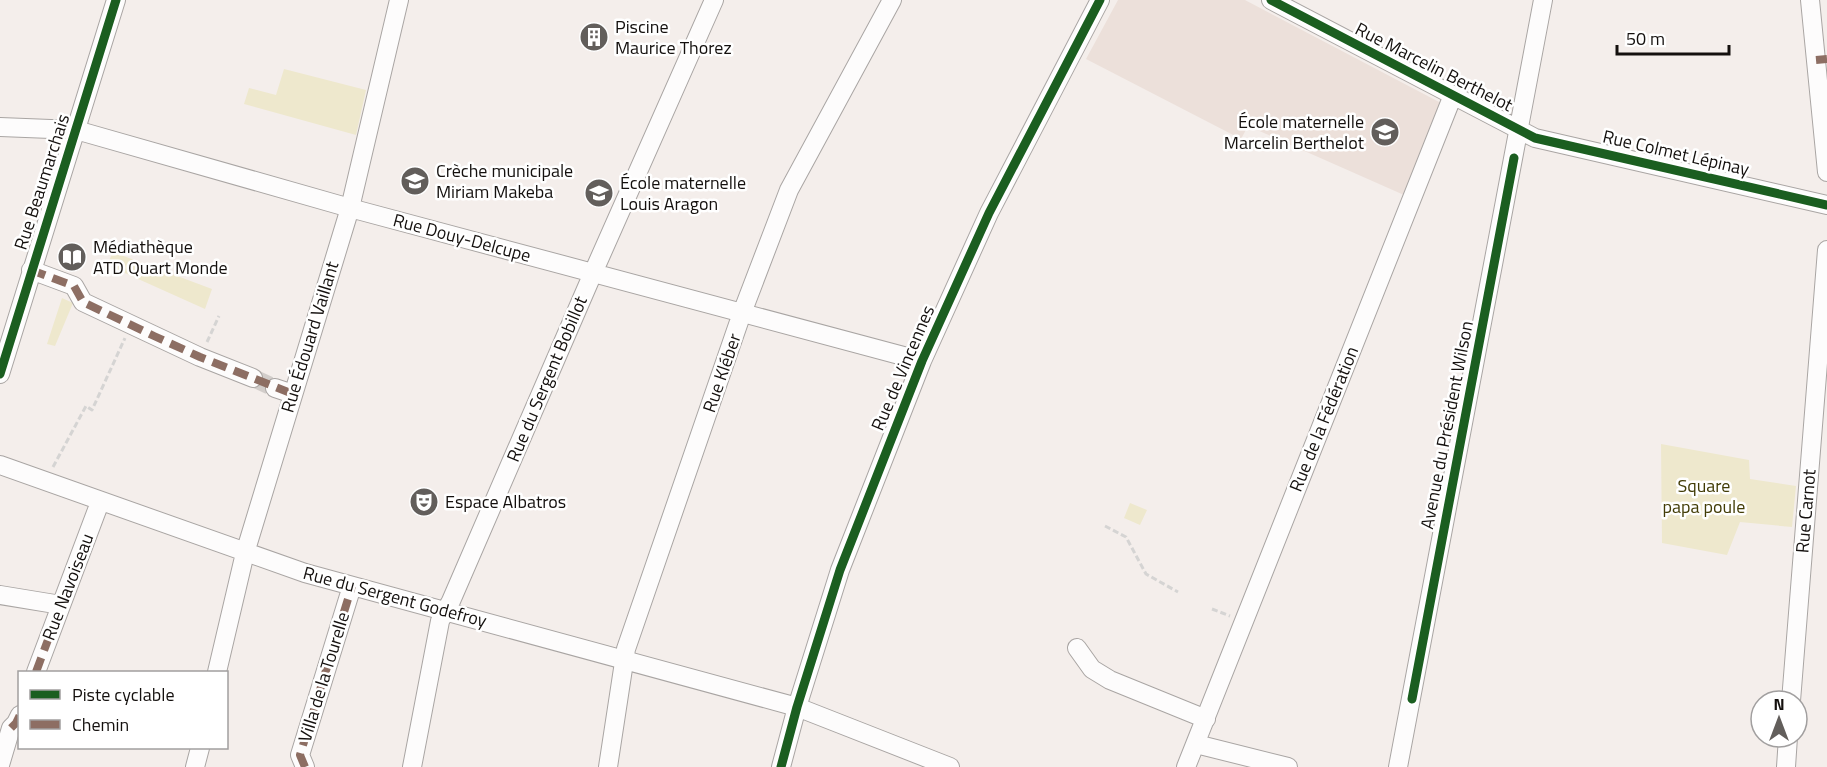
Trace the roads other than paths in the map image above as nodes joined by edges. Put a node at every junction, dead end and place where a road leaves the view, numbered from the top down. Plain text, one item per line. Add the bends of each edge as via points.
1 (116, 0) edge
2 (399, 0) edge
3 (714, 0) edge
4 (892, 0) edge
5 (1100, 0) edge
6 (1271, 0) edge
7 (1543, 0) edge
8 (1810, 0) edge
9 (1821, 60) edge
10 (1453, 95) junction
11 (0, 127) edge
12 (1519, 129) junction
13 (76, 130) junction
14 (1827, 171) edge
15 (1827, 205) edge
16 (350, 208) junction
17 (1827, 250) edge
18 (31, 270) junction
19 (593, 273) junction
20 (742, 313) junction
21 (922, 361) junction
22 (0, 374) edge
23 (253, 378) tunnel mouth
24 (275, 388) tunnel mouth
25 (293, 394) junction
26 (0, 465) edge
27 (100, 501) junction
28 (245, 553) junction
29 (352, 586) junction
30 (0, 595) edge
31 (61, 605) junction
32 (445, 610) junction
33 (1077, 648) dead end
34 (624, 660) junction
35 (36, 671) edge
36 (217, 671) edge
37 (1792, 689) edge
38 (797, 706) junction
39 (1206, 719) junction
40 (10, 723) edge
41 (1196, 744) junction
42 (200, 749) edge
43 (1787, 749) edge
44 (0, 765) edge
45 (195, 767) edge
46 (305, 767) edge
47 (412, 767) edge
48 (608, 767) edge
49 (782, 767) edge
50 (950, 767) edge
51 (1186, 767) edge
52 (1288, 767) edge
53 (1398, 767) edge
54 (1786, 767) edge

1 - 13 street, Rue Beaumarchais
2 - 16 street, Rue Édouard Vaillant
3 - 19 street, Rue du Sergent Bobillot
4 - 20 street, Rue Kléber via 789,190
5 - 21 street, Rue de Vincennes via 989,213
6 - 10 street, Rue Marcelin Berthelot
7 - 12 street, Avenue du Président Wilson
8 - 9 street
9 - 14 street
10 - 12 street, Rue Marcelin Berthelot
10 - 39 street, Rue de la Fédération
11 - 13 street, Rue Douy-Delcupe
12 - 15 street, Rue Colmet Lépinay via 1535,138
12 - 53 street, Avenue du Président Wilson
13 - 16 street, Rue Douy-Delcupe
13 - 18 street, Rue Beaumarchais
16 - 19 street, Rue Douy-Delcupe
16 - 25 street, Rue Édouard Vaillant
17 - 37 street, Rue Carnot
18 - 22 street, Rue Beaumarchais
18 - 23 street via 74,286 83,302
19 - 20 street, Rue Douy-Delcupe
19 - 32 street, Rue du Sergent Bobillot
20 - 21 street, Rue Douy-Delcupe
20 - 34 street, Rue Kléber
21 - 38 street, Rue de Vincennes via 840,570
24 - 25 street
25 - 28 street, Rue Édouard Vaillant
26 - 27 street, Rue du Sergent Godefroy
27 - 28 street, Rue du Sergent Godefroy
27 - 31 street, Rue Navoiseau
28 - 29 street, Rue du Sergent Godefroy
28 - 36 street, Rue Édouard Vaillant
29 - 32 street, Rue du Sergent Godefroy
29 - 46 street, Villa de la Tourelle via 300,755
30 - 31 street
31 - 35 street, Rue Navoiseau
32 - 34 street, Rue du Sergent Godefroy
32 - 47 street, Rue du Sergent Bobillot
33 - 39 street via 1092,669 1110,680
34 - 38 street, Rue du Sergent Godefroy
34 - 48 street, Rue Kléber
38 - 49 street, Rue de Vincennes
38 - 50 street, Rue du Sergent Godefroy
39 - 41 street, Rue de la Fédération
40 - 44 street
41 - 51 street, Rue de la Fédération
41 - 52 street
42 - 45 street
43 - 54 street

